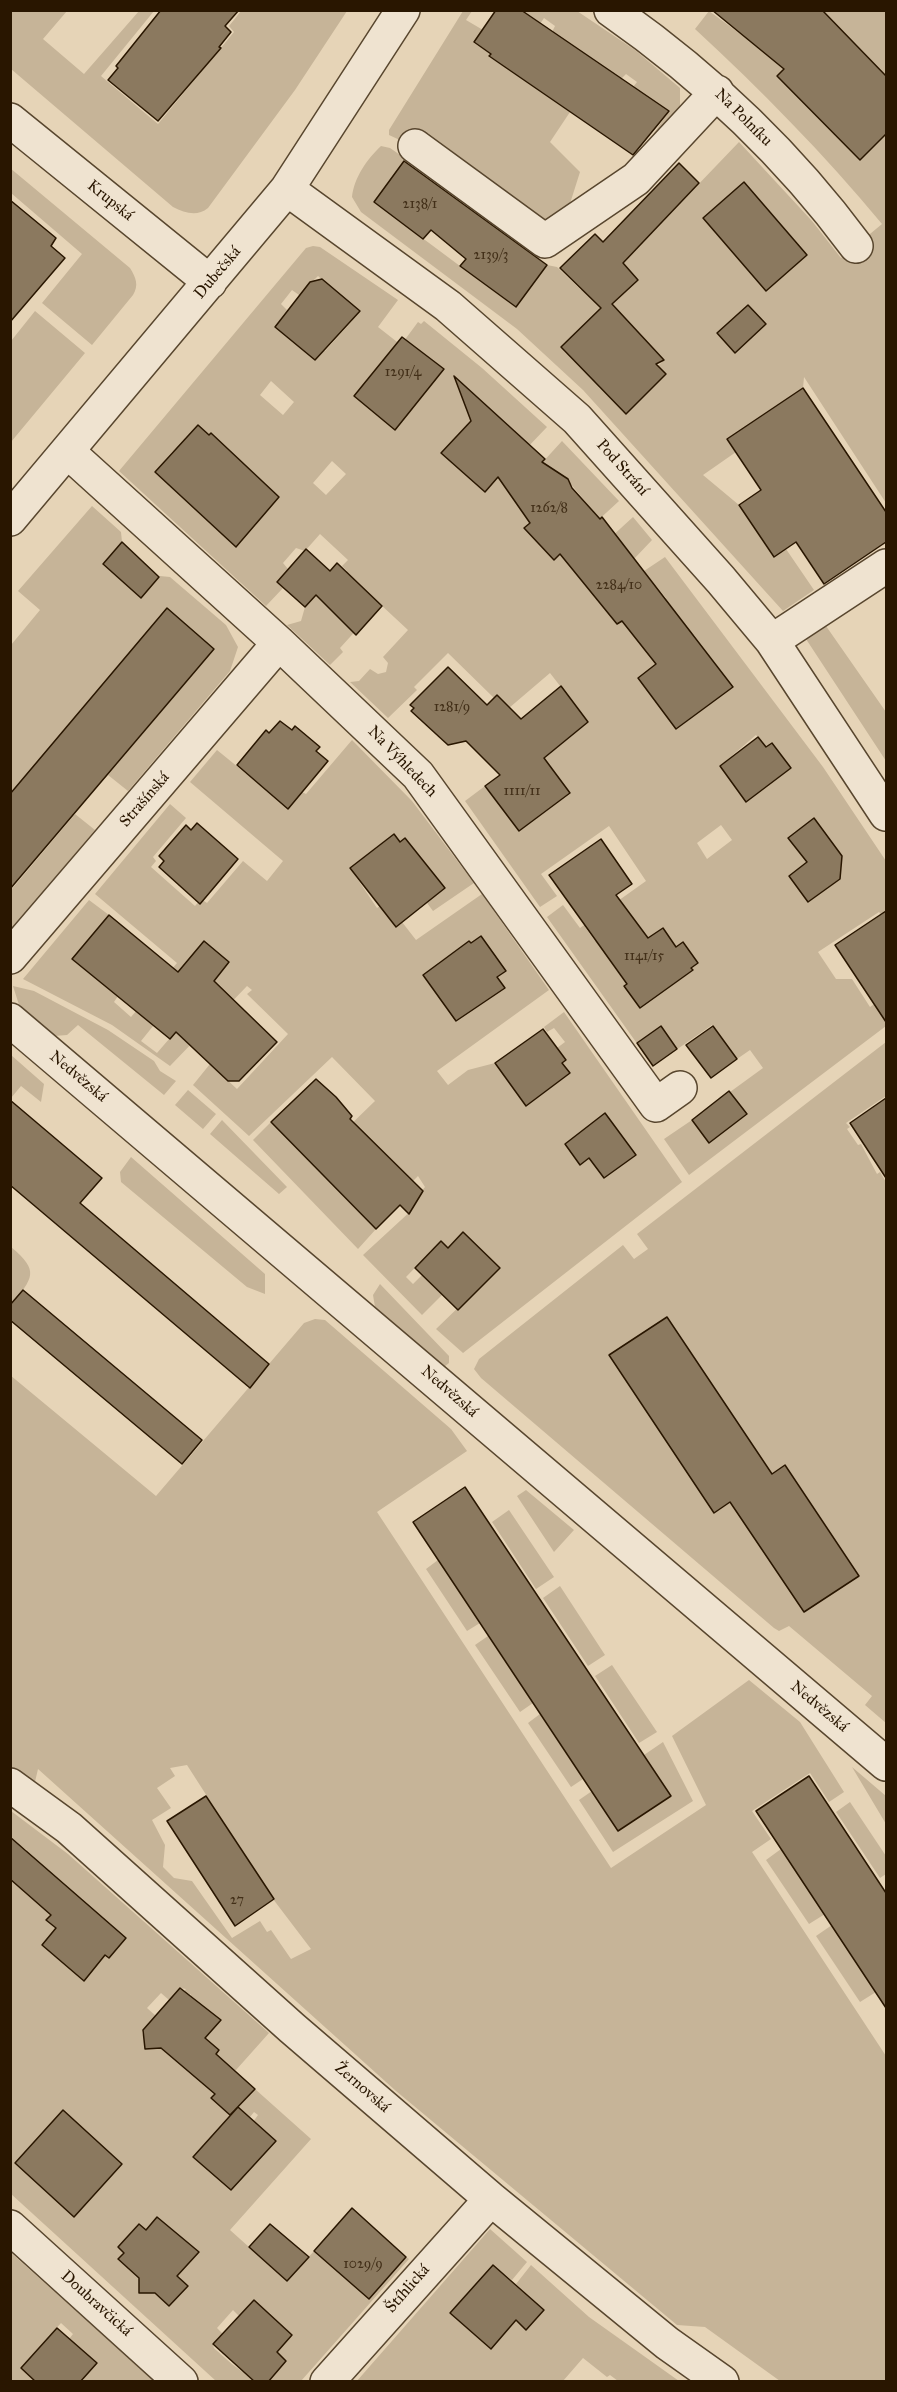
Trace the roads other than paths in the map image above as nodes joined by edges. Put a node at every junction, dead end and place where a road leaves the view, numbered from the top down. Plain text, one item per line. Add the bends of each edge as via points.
1 (404, 10) edge
2 (611, 10) edge
3 (717, 92) junction
4 (10, 120) edge
5 (416, 146) dead end
6 (287, 189) junction
7 (856, 246) dead end
8 (210, 282) junction
9 (67, 452) junction
10 (10, 519) edge
11 (886, 566) edge
12 (772, 641) junction
13 (279, 643) junction
14 (886, 814) edge
15 (10, 957) edge
16 (10, 1020) edge
17 (680, 1088) dead end
18 (886, 1764) edge
19 (10, 1785) edge
20 (491, 2199) junction
21 (10, 2227) edge
22 (181, 2382) edge
23 (327, 2382) edge
24 (722, 2382) edge

1 - 6 street, Dubečská
2 - 3 street, Na Polníku
3 - 5 street via 636,179 545,241
3 - 7 street, Na Polníku via 806,185
4 - 8 street, Krupská
6 - 8 street, Dubečská
6 - 12 street, Pod Strání via 448,306 544,388 616,462
8 - 9 street, Dubečská
9 - 10 street, Dubečská
9 - 13 street, Na Výhledech
11 - 12 street
12 - 14 street, Pod Strání
13 - 15 street, Strašínská
13 - 17 street, Na Výhledech via 418,775 656,1105
16 - 18 street, Nedvězská
19 - 20 street, Žernovská via 69,1828
20 - 23 street, Štíhlická
20 - 24 street, Žernovská via 667,2343
21 - 22 street, Doubravčická

